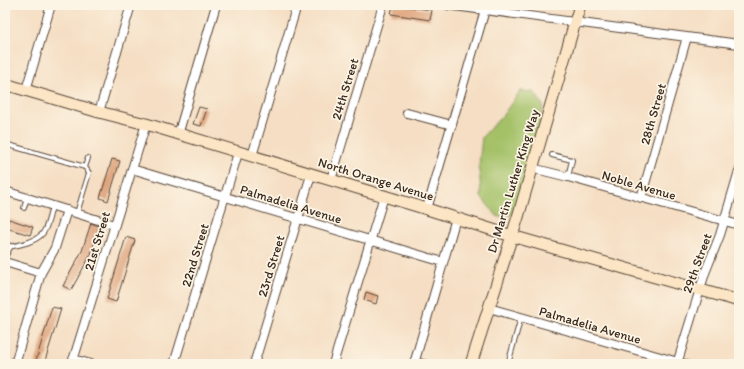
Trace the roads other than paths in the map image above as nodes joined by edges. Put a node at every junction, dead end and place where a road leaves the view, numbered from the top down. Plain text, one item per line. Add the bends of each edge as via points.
1 (51, 5) edge
2 (131, 5) edge
3 (216, 5) edge
4 (297, 5) edge
5 (382, 5) edge
6 (447, 5) edge
7 (580, 5) edge
8 (485, 10) junction
9 (575, 22) junction
10 (687, 37) junction
11 (739, 44) edge
12 (5, 84) edge
13 (26, 90) junction
14 (98, 112) junction
15 (406, 113) dead end
16 (146, 124) junction
17 (452, 125) junction
18 (178, 135) junction
19 (5, 144) edge
20 (238, 153) junction
21 (552, 155) dead end
22 (252, 156) junction
23 (88, 158) dead end
24 (85, 167) junction
25 (532, 168) junction
26 (132, 169) junction
27 (739, 171) edge
28 (312, 175) junction
29 (568, 177) junction
30 (331, 180) junction
31 (5, 191) edge
32 (384, 196) junction
33 (225, 197) junction
34 (28, 198) junction
35 (641, 198) junction
36 (52, 205) junction
37 (24, 208) dead end
38 (427, 209) junction
39 (67, 210) junction
40 (77, 213) junction
41 (298, 218) junction
42 (456, 218) junction
43 (724, 221) junction
44 (114, 224) junction
45 (739, 226) edge
46 (512, 236) junction
47 (371, 240) junction
48 (7, 250) edge
49 (5, 262) edge
50 (443, 262) junction
51 (42, 273) junction
52 (699, 290) junction
53 (739, 301) edge
54 (489, 308) junction
55 (521, 317) junction
56 (72, 361) edge
57 (414, 362) edge
58 (679, 363) edge
59 (15, 364) edge
60 (91, 364) edge
61 (174, 364) edge
62 (254, 364) edge
63 (333, 364) edge
64 (430, 364) edge
65 (471, 364) edge
66 (508, 364) edge

1 - 13 street
2 - 14 street
3 - 18 street
4 - 22 street
5 - 30 street, 24th Street
6 - 8 street
7 - 9 street, Dr Martin Luther King Way
8 - 9 street
8 - 17 street
9 - 10 street
9 - 25 street, Dr Martin Luther King Way
10 - 11 street
10 - 35 street, 28th Street
12 - 13 street, North Orange Avenue
13 - 14 street, North Orange Avenue
14 - 16 street, North Orange Avenue
15 - 17 street
16 - 18 street, North Orange Avenue
16 - 26 street, 21st Street
17 - 38 street
18 - 20 street, North Orange Avenue
19 - 24 lane
20 - 22 street, North Orange Avenue
20 - 33 street, 22nd Street
21 - 29 lane via 572,160
22 - 28 street, North Orange Avenue
23 - 24 lane
24 - 40 lane via 89,173
25 - 29 street, Noble Avenue
25 - 46 street, Dr Martin Luther King Way
26 - 33 street, Palmadelia Avenue
26 - 44 street, 21st Street
27 - 43 street, 29th Street
28 - 30 street, North Orange Avenue
28 - 41 street, 23rd Street
29 - 35 street, Noble Avenue
30 - 32 street, North Orange Avenue
31 - 34 street
32 - 38 street, North Orange Avenue
32 - 47 street
33 - 41 street, Palmadelia Avenue
33 - 61 street, 22nd Street
34 - 36 street
34 - 37 lane
35 - 43 street, Noble Avenue
36 - 39 street
36 - 48 lane via 46,228 39,237
38 - 42 street, North Orange Avenue
39 - 40 street
39 - 51 street via 55,248
40 - 44 street
41 - 47 street, Palmadelia Avenue
41 - 62 street, 23rd Street
42 - 46 street, North Orange Avenue
42 - 50 street
43 - 45 street, Noble Avenue
43 - 52 street, 29th Street
44 - 56 street, 21st Street
46 - 52 street, North Orange Avenue
46 - 54 street, Dr Martin Luther King Way
47 - 50 street, Palmadelia Avenue
47 - 63 street
49 - 51 street
50 - 57 street
51 - 59 street
52 - 53 street, North Orange Avenue
52 - 58 street, 29th Street
54 - 55 street, Palmadelia Avenue
54 - 65 street, Dr Martin Luther King Way
55 - 58 street, Palmadelia Avenue
55 - 66 lane
56 - 60 street
57 - 64 lane

